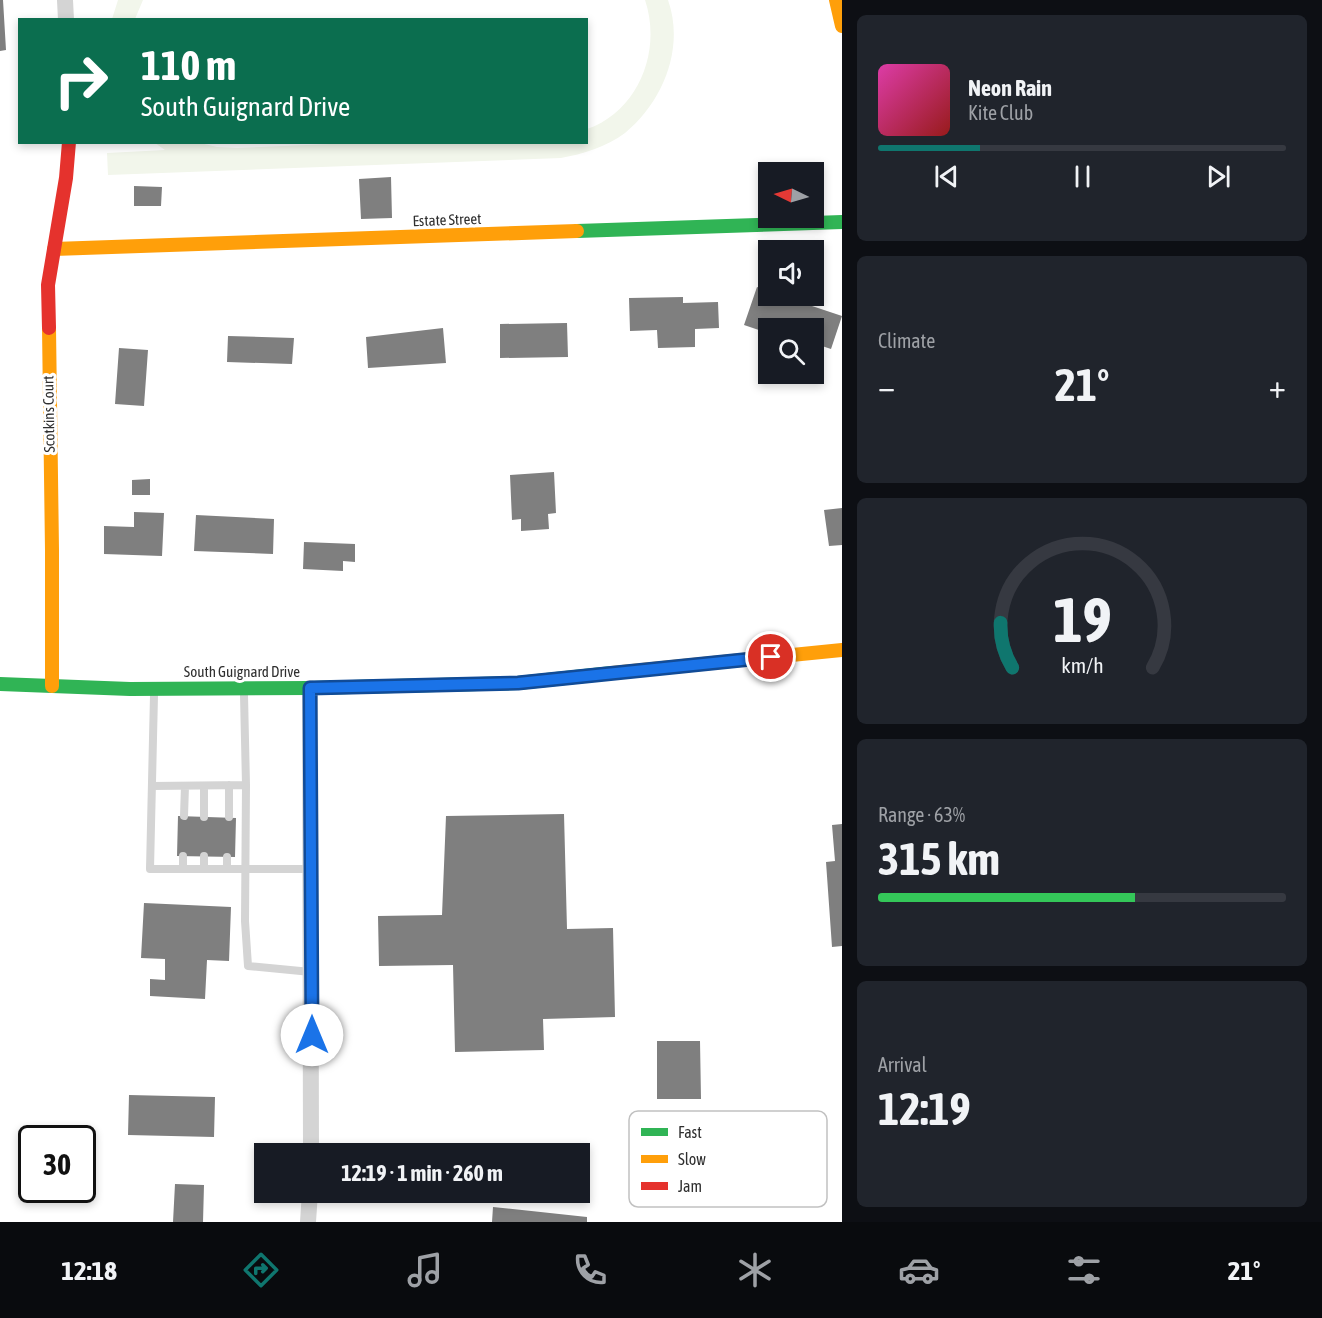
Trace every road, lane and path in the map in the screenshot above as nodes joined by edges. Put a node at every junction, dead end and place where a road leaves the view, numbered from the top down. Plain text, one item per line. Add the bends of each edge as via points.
1 (65, 0) edge
2 (836, 0) edge
3 (66, 18) edge
4 (842, 26) edge
5 (69, 144) edge
6 (842, 222) edge
7 (54, 249) junction
8 (842, 650) edge
9 (0, 684) edge
10 (52, 686) junction
11 (244, 688) junction
12 (310, 688) junction
13 (154, 689) junction
14 (229, 785) junction
15 (246, 785) junction
16 (152, 786) junction
17 (185, 786) junction
18 (204, 786) junction
19 (184, 816) dead end
20 (204, 817) dead end
21 (228, 817) dead end
22 (183, 856) dead end
23 (204, 856) dead end
24 (227, 857) dead end
25 (183, 869) junction
26 (204, 869) junction
27 (227, 869) junction
28 (311, 869) junction
29 (246, 870) junction
30 (311, 972) junction
31 (311, 1143) edge
32 (309, 1203) edge
33 (308, 1222) edge

1 - 3 street
2 - 4 main road
5 - 7 main road, Scotkins Court
6 - 7 main road, Estate Street
7 - 10 main road, Scotkins Court via 47,306
8 - 12 main road, South Guignard Drive via 518,683
9 - 10 main road, South Guignard Drive
10 - 13 main road, South Guignard Drive
11 - 12 main road, South Guignard Drive
11 - 13 main road, South Guignard Drive
11 - 15 lane
12 - 28 street
13 - 16 lane
14 - 15 lane
14 - 18 lane
14 - 21 lane
15 - 29 lane
16 - 17 lane
16 - 25 lane via 150,868
17 - 18 lane
17 - 19 lane
18 - 20 lane
22 - 25 lane
23 - 26 lane
24 - 27 lane
25 - 26 lane
26 - 27 lane
27 - 29 lane
28 - 29 lane
28 - 30 street
29 - 30 lane via 248,966
30 - 31 street
32 - 33 street

